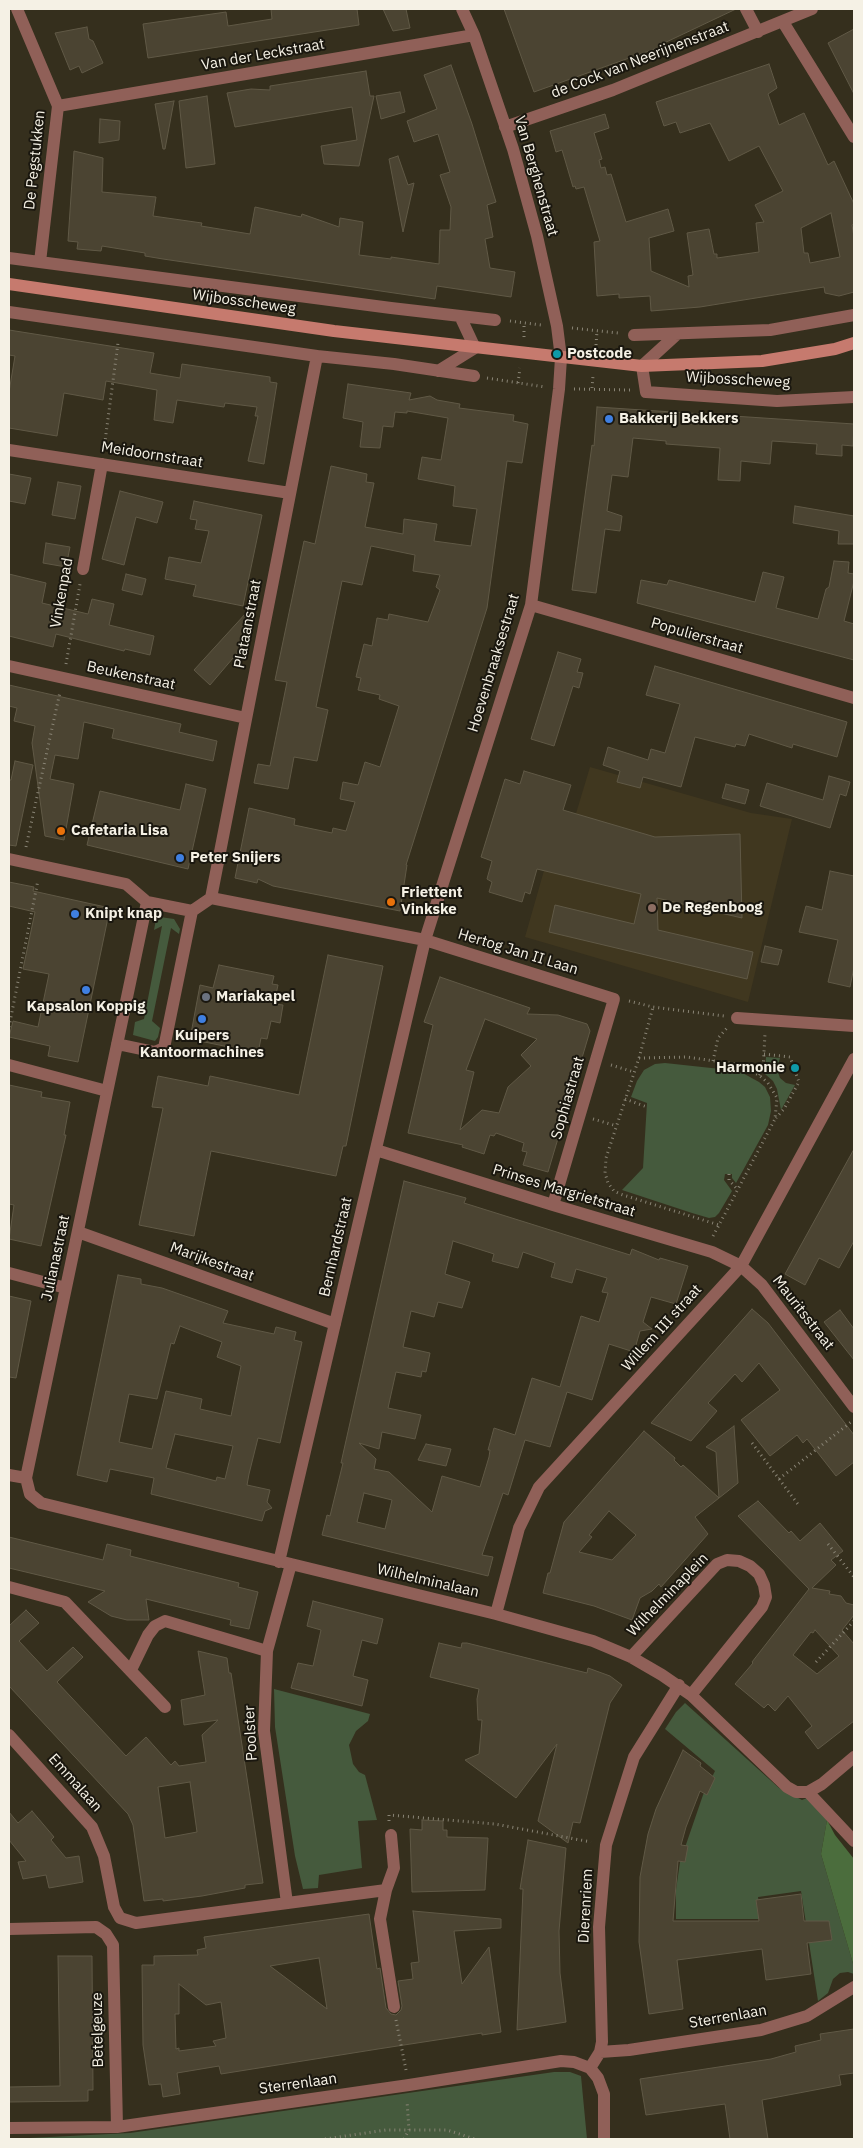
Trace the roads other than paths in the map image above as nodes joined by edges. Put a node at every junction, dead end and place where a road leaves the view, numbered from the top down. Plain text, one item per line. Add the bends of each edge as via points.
1 (17, 9) edge
2 (462, 9) edge
3 (746, 9) edge
4 (812, 9) edge
5 (783, 22) junction
6 (758, 32) junction
7 (474, 35) junction
8 (58, 106) junction
9 (505, 127) junction
10 (854, 137) edge
11 (9, 258) edge
12 (40, 262) junction
13 (9, 284) edge
14 (9, 312) edge
15 (854, 315) edge
16 (460, 316) junction
17 (495, 320) dead end
18 (634, 335) road end
19 (676, 335) junction
20 (854, 343) edge
21 (475, 348) junction
22 (317, 356) junction
23 (561, 358) junction
24 (642, 366) junction
25 (438, 371) junction
26 (474, 376) dead end
27 (854, 397) edge
28 (9, 450) edge
29 (102, 464) junction
30 (290, 493) junction
31 (83, 569) road end
32 (531, 605) junction
33 (9, 666) edge
34 (854, 698) edge
35 (246, 718) junction
36 (9, 859) edge
37 (211, 898) junction
38 (147, 902) junction
39 (192, 911) junction
40 (425, 940) junction
41 (614, 999) joint
42 (734, 1017) road end
43 (854, 1026) edge
44 (117, 1044) junction
45 (854, 1059) edge
46 (9, 1066) edge
47 (107, 1091) junction
48 (376, 1150) junction
49 (553, 1205) junction
50 (78, 1232) junction
51 (741, 1266) junction
52 (9, 1273) edge
53 (66, 1288) junction
54 (335, 1324) junction
55 (854, 1407) edge
56 (9, 1475) edge
57 (26, 1478) junction
58 (285, 1563) junction
59 (9, 1587) edge
60 (496, 1614) junction
61 (267, 1651) junction
62 (631, 1657) junction
63 (131, 1670) junction
64 (679, 1686) junction
65 (691, 1694) junction
66 (165, 1707) dead end
67 (9, 1735) edge
68 (854, 1757) edge
69 (808, 1792) junction
70 (391, 1835) road end
71 (854, 1841) edge
72 (386, 1890) junction
73 (287, 1903) junction
74 (9, 1929) edge
75 (854, 1987) edge
76 (394, 2007) road end
77 (600, 2052) junction
78 (590, 2068) junction
79 (117, 2127) junction
80 (9, 2128) edge
81 (604, 2139) edge

1 - 8 street, De Pegstukken
2 - 7 street, Van Berghenstraat
3 - 6 street
4 - 5 street, de Cock van Neerijnenstraat
5 - 6 street, de Cock van Neerijnenstraat
5 - 10 street
6 - 9 street, de Cock van Neerijnenstraat via 613,90
7 - 8 street, Van der Leckstraat
7 - 9 street, Van Berghenstraat
8 - 12 street, De Pegstukken
9 - 23 street, Van Berghenstraat via 537,236
11 - 12 street, Wijbosscheweg
12 - 16 street, Wijbosscheweg
13 - 21 street, Wijbosscheweg
14 - 22 street
15 - 19 street via 770,330
16 - 17 street, Wijbosscheweg
16 - 21 street
18 - 19 street
19 - 24 street
20 - 24 street, Wijbosscheweg via 762,361
21 - 23 street, Wijbosscheweg
21 - 25 street
22 - 25 street
22 - 30 street, Plataanstraat
23 - 24 street, Wijbosscheweg
23 - 32 street, Hoevenbraaksestraat
24 - 27 street, Wijbosscheweg via 646,392 777,400
25 - 26 street
28 - 29 street, Meidoornstraat
29 - 30 street, Meidoornstraat
29 - 31 street, Vinkenpad
30 - 35 street, Plataanstraat
32 - 34 street, Populierstraat
32 - 40 street, Hoevenbraaksestraat
33 - 35 street, Beukenstraat
35 - 37 street, Plataanstraat
36 - 38 street via 126,884
37 - 39 street
37 - 40 street, Hertog Jan II Laan
38 - 39 street
38 - 44 street, Julianastraat
39 - 44 street via 164,1048 155,1052
40 - 41 street, Hertog Jan II Laan
40 - 48 street, Bernhardstraat
41 - 49 street, Sophiastraat
42 - 43 street
44 - 47 street, Julianastraat
45 - 51 street, Willem III straat
46 - 47 street
47 - 50 street, Julianastraat
48 - 49 street, Prinses Margrietstraat
48 - 54 street, Bernhardstraat
49 - 51 street, Prinses Margrietstraat via 705,1250
50 - 53 street, Julianastraat
50 - 54 street, Marijkestraat
51 - 55 street, Mauritsstraat via 762,1286
51 - 60 street, Willem III straat via 539,1487 519,1528
52 - 53 street
53 - 57 street, Julianastraat
54 - 58 street, Bernhardstraat
56 - 57 street
57 - 58 street, Wilhelminalaan via 30,1494 40,1503
58 - 60 street, Wilhelminalaan
58 - 61 street, Poolster
59 - 63 street via 65,1602
60 - 62 street, Wilhelminalaan via 593,1642
61 - 63 street via 165,1621 148,1635
61 - 73 street, Poolster via 264,1732
62 - 64 street, Wilhelminalaan
62 - 65 street, Wilhelminaplein via 717,1564 727,1560 750,1566 759,1574 764,1586 766,1597 762,1607
63 - 66 street
64 - 65 street, Wilhelminalaan
64 - 77 street, Dierenriem via 634,1757 606,1845 598,1927
65 - 69 street, Wilhelminalaan via 787,1787 796,1792
67 - 73 street, Emmalaan via 92,1826 104,1856 114,1907 120,1918 136,1923
68 - 69 street
69 - 71 street
70 - 72 street via 394,1868
72 - 73 street
72 - 76 street via 380,1919
74 - 79 street, Betelgeuze via 96,1927 113,1944
75 - 77 street, Sterrenlaan via 808,2016 760,2030
77 - 78 street, Dierenriem
78 - 79 street, Sterrenlaan via 561,2061
78 - 81 street via 604,2094
79 - 80 street, Sterrenlaan

